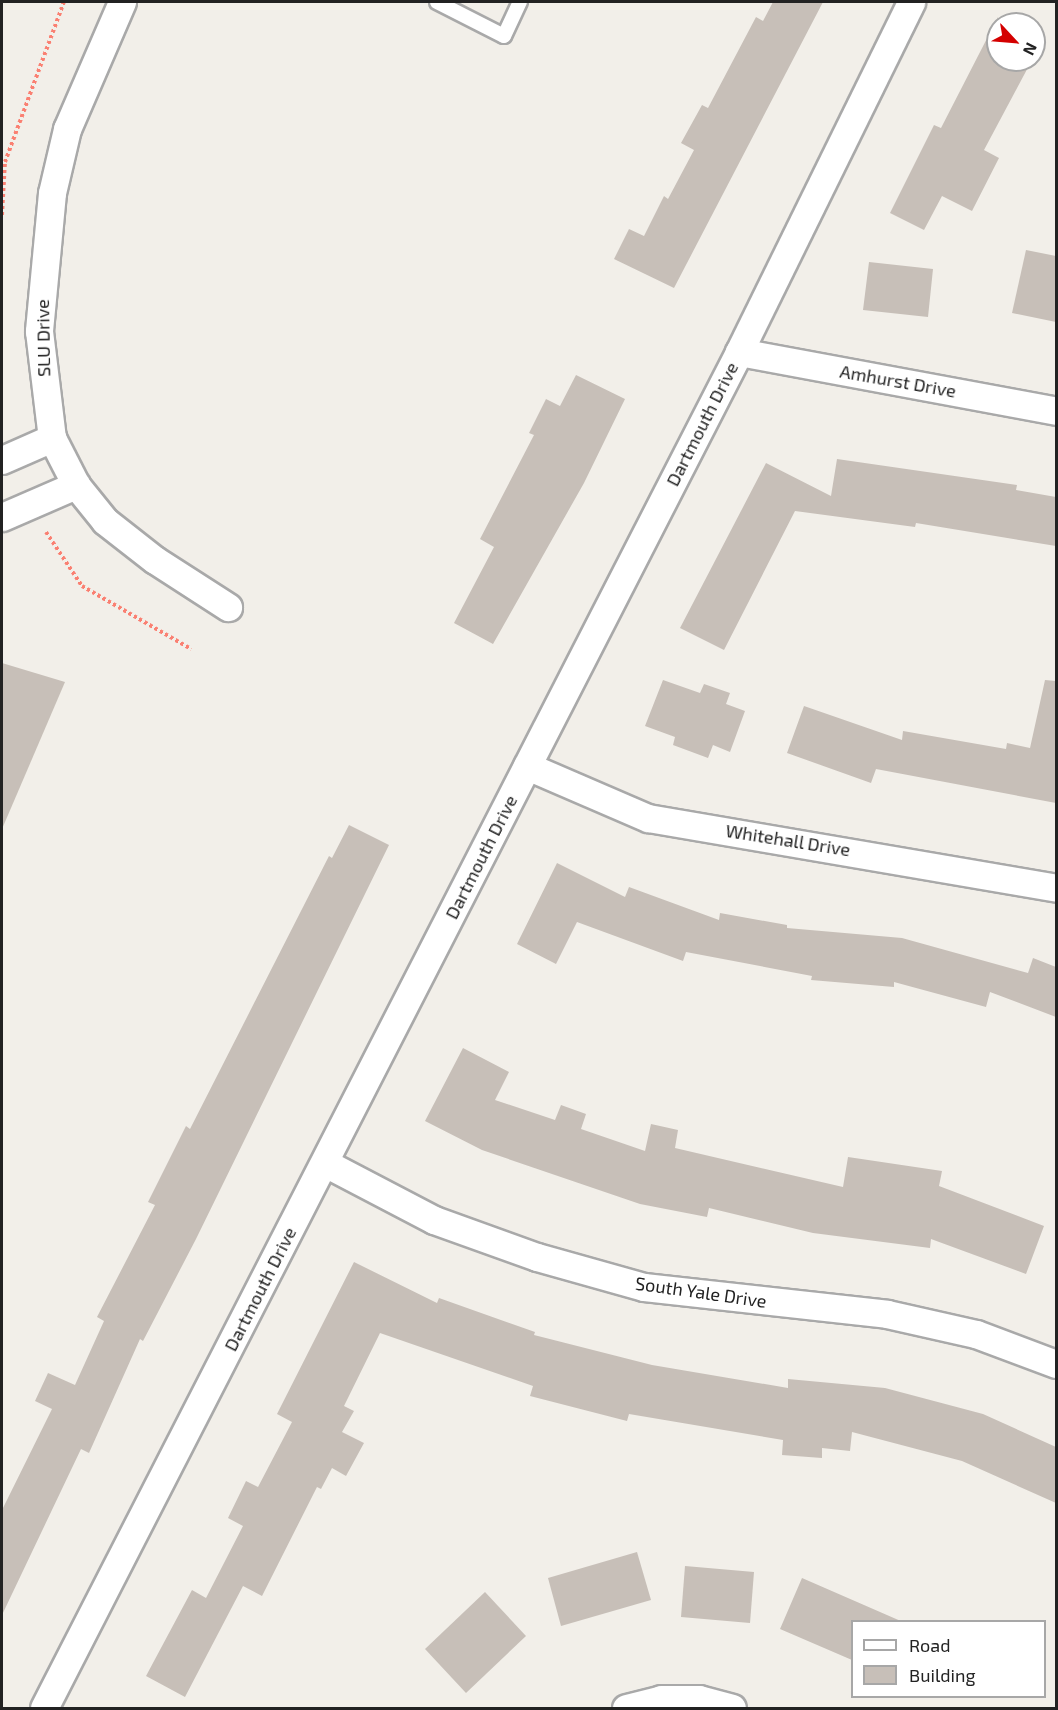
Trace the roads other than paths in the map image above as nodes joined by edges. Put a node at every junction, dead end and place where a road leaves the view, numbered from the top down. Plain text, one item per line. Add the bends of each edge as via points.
1 (122, 2) edge
2 (437, 2) edge
3 (520, 2) edge
4 (911, 2) edge
5 (739, 352) junction
6 (1056, 411) edge
7 (52, 438) junction
8 (2, 460) edge
9 (76, 485) junction
10 (2, 517) edge
11 (228, 607) dead end
12 (527, 766) junction
13 (1056, 888) edge
14 (325, 1163) junction
15 (1056, 1364) edge
16 (44, 1708) edge
17 (626, 1708) edge
18 (732, 1708) edge

1 - 7 street, SLU Drive via 67,129 52,193 39,331
2 - 3 lane via 504,36
4 - 5 street, Dartmouth Drive
5 - 6 street, Amhurst Drive
5 - 12 street, Dartmouth Drive
7 - 8 street
7 - 9 street, SLU Drive
9 - 10 street
9 - 11 street, SLU Drive via 105,521 155,560
12 - 13 street, Whitehall Drive via 648,818
12 - 14 street, Dartmouth Drive
14 - 15 street, South Yale Drive via 434,1220 537,1257 644,1287 887,1314 976,1334
14 - 16 street, Dartmouth Drive
17 - 18 street via 661,1699 699,1699

